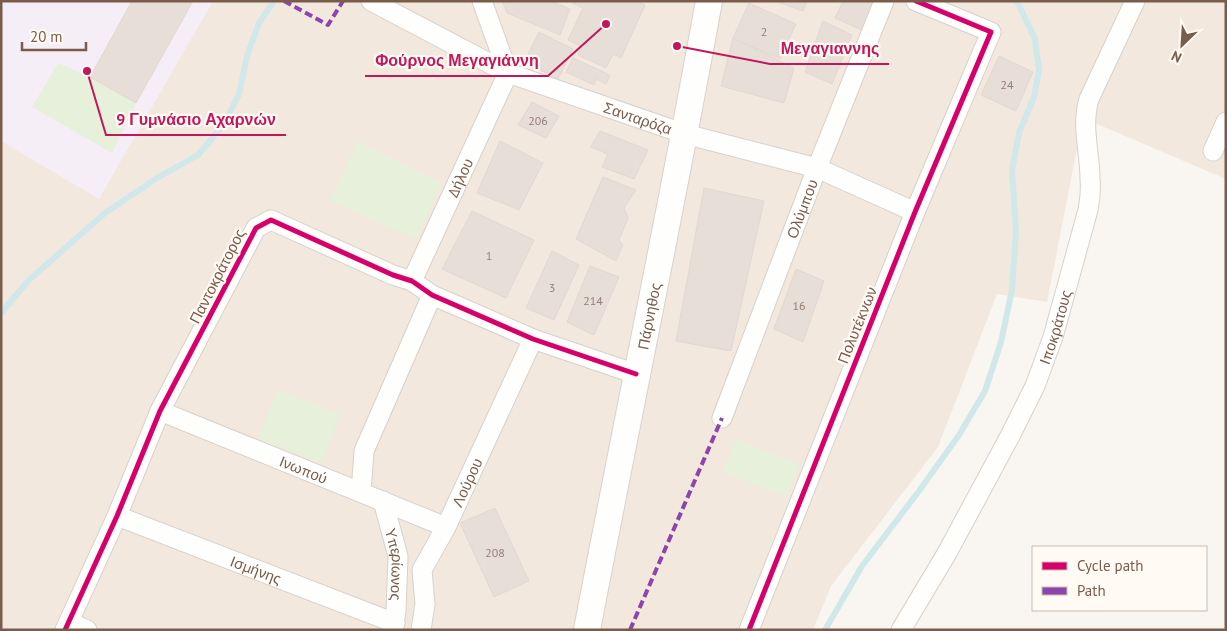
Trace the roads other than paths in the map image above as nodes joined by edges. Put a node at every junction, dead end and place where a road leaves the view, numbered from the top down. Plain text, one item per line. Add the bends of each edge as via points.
1 (371, 1) edge
2 (482, 1) edge
3 (709, 1) edge
4 (884, 1) edge
5 (916, 1) edge
6 (1136, 1) edge
7 (508, 73) junction
8 (1226, 122) edge
9 (685, 134) junction
10 (1213, 152) dead end
11 (817, 168) junction
12 (915, 212) junction
13 (412, 281) junction
14 (432, 295) junction
15 (533, 339) junction
16 (636, 374) junction
17 (160, 411) junction
18 (722, 418) dead end
19 (361, 492) junction
20 (383, 501) junction
21 (117, 516) junction
22 (446, 527) junction
23 (67, 626) edge
24 (394, 626) edge
25 (87, 630) edge
26 (422, 630) edge
27 (587, 630) edge
28 (749, 630) edge
29 (901, 630) edge

1 - 7 street, Σανταρόζα
2 - 7 street
3 - 9 main road, Πάρνηθος
4 - 11 street, Ολύμπου
5 - 12 street, Πολυτέκνων via 991,32
6 - 29 street, Ιποκράτους via 1085,112 1090,177 1088,210 1044,362 1023,412 947,553
7 - 9 street, Σανταρόζα
7 - 13 street, Δήλου
8 - 10 street
9 - 11 street, Σανταρόζα
9 - 16 main road, Πάρνηθος
11 - 12 street, Σανταρόζα
11 - 18 street, Ολύμπου
12 - 28 street, Πολυτέκνων
13 - 14 street, Παντοκράτορος
13 - 17 street, Παντοκράτορος via 271,220 256,228
14 - 15 street, Παντοκράτορος
14 - 19 street via 364,451
15 - 16 street, Παντοκράτορος
15 - 22 street, Λούρου
16 - 27 main road, Πάρνηθος
17 - 19 street, Ινωπού
17 - 21 street, Παντοκράτορος
19 - 20 street, Ινωπού
20 - 22 street, Ινωπού
20 - 24 street, Υπερίωνος via 398,556
21 - 23 street, Παντοκράτορος
21 - 24 street, Ισμήνης
22 - 26 street, Λούρου via 422,570 425,604
23 - 25 street

